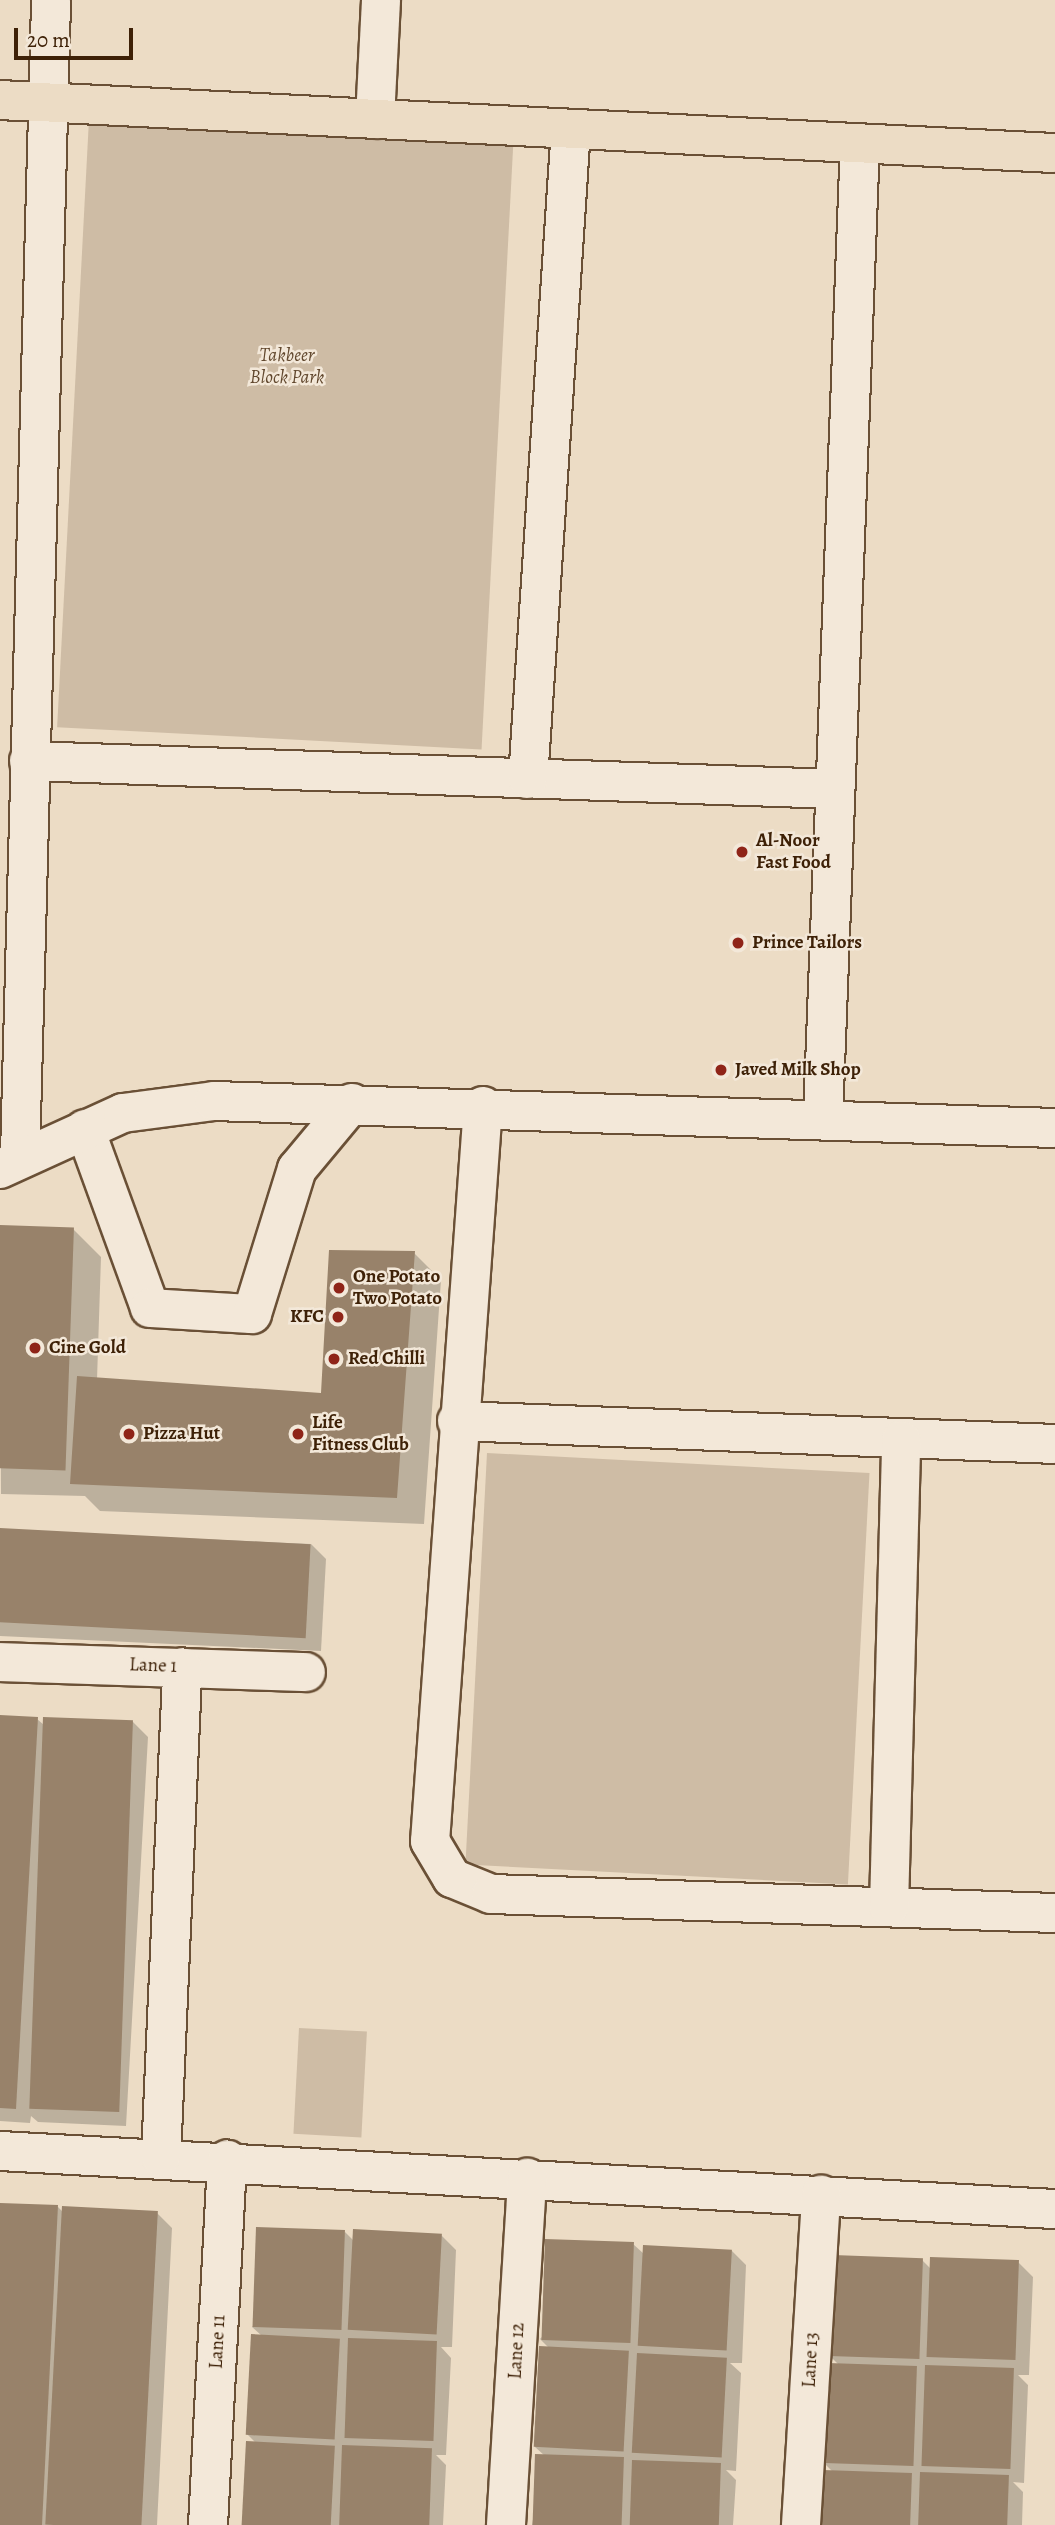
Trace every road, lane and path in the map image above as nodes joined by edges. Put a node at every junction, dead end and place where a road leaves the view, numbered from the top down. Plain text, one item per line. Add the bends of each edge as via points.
1 (51, 0) edge
2 (381, 0) edge
3 (0, 100) edge
4 (44, 103) junction
5 (375, 119) junction
6 (570, 129) junction
7 (860, 144) junction
8 (1055, 153) edge
9 (29, 761) junction
10 (528, 779) junction
11 (835, 789) junction
12 (352, 1103) junction
13 (483, 1106) junction
14 (823, 1119) junction
15 (1055, 1128) edge
16 (85, 1129) junction
17 (10, 1163) edge
18 (457, 1420) junction
19 (901, 1440) junction
20 (1055, 1444) edge
21 (0, 1662) edge
22 (182, 1667) junction
23 (306, 1672) dead end
24 (890, 1907) junction
25 (1055, 1913) edge
26 (0, 2151) edge
27 (161, 2157) junction
28 (227, 2159) junction
29 (527, 2178) junction
30 (821, 2195) junction
31 (1055, 2209) edge
32 (208, 2525) edge
33 (506, 2525) edge
34 (801, 2525) edge

1 - 4 street
2 - 5 street
3 - 4 main road
4 - 5 main road
4 - 9 street
5 - 6 main road
6 - 7 main road
6 - 10 street
7 - 8 main road
7 - 11 street
9 - 10 street
9 - 17 street
10 - 11 street
11 - 14 street
12 - 13 street
12 - 16 street via 214,1101 123,1113
12 - 16 street via 297,1170 252,1314 150,1308
13 - 14 street
13 - 18 street
14 - 15 street
16 - 17 street
18 - 19 street
18 - 24 street via 430,1841 452,1878 491,1894
19 - 20 street
19 - 24 street
21 - 22 street, Lane 1
22 - 23 street, Lane 1
22 - 27 street
24 - 25 street
26 - 27 street
27 - 28 street
28 - 29 street
28 - 32 street, Lane 11
29 - 30 street
29 - 33 street, Lane 12
30 - 31 street
30 - 34 street, Lane 13

